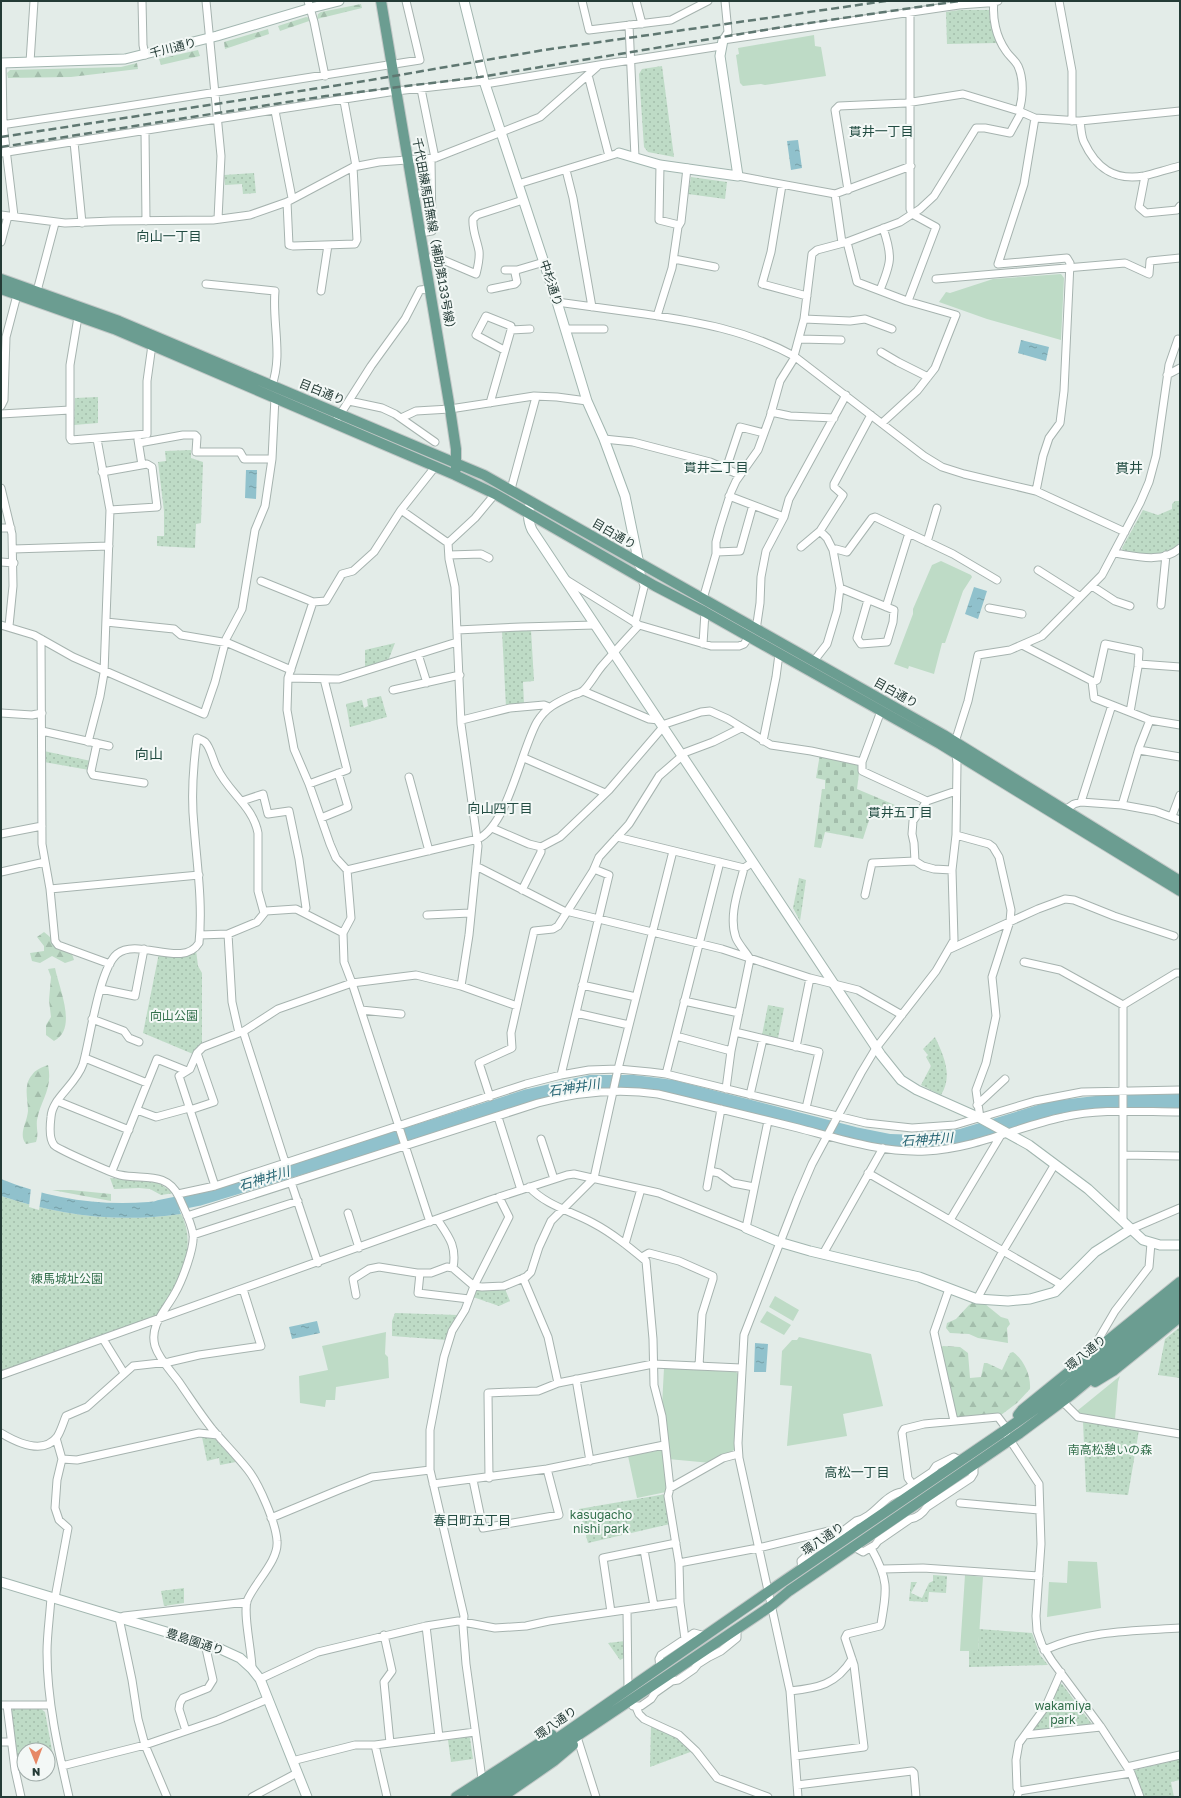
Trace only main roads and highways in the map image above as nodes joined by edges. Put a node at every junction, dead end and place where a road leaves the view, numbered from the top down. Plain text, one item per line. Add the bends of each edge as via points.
1 (381, 1) edge
2 (1, 279) edge
3 (1, 289) edge
4 (457, 463) junction
5 (455, 475) junction
6 (1180, 881) edge
7 (1180, 891) edge
8 (1180, 1282) edge
9 (1180, 1293) edge
10 (1180, 1305) edge
11 (1180, 1317) edge
12 (1065, 1395) junction
13 (1007, 1433) junction
14 (608, 1704) junction
15 (603, 1718) junction
16 (456, 1797) edge
17 (473, 1797) edge
18 (486, 1797) edge
19 (502, 1797) edge

1 - 4 main road, 千代田練馬田無線（補助第133号線）
2 - 4 main road, 目白通り via 119,321
3 - 5 main road, 目白通り via 114,329
4 - 5 main road, 千代田練馬田無線（補助第133号線）
4 - 6 main road, 目白通り via 511,489 955,742
5 - 7 main road, 目白通り via 495,494 881,710
8 - 13 main road via 1022,1410
9 - 12 main road, 環八通り
10 - 12 main road, 環八通り
11 - 12 main road via 1113,1371
12 - 13 main road, 環八通り
13 - 14 main road, 環八通り via 961,1461 768,1592
13 - 15 main road, 環八通り via 974,1464 789,1591 631,1705
14 - 16 main road via 534,1746
14 - 17 main road, 環八通り
15 - 18 main road, 環八通り
15 - 19 main road via 554,1761

